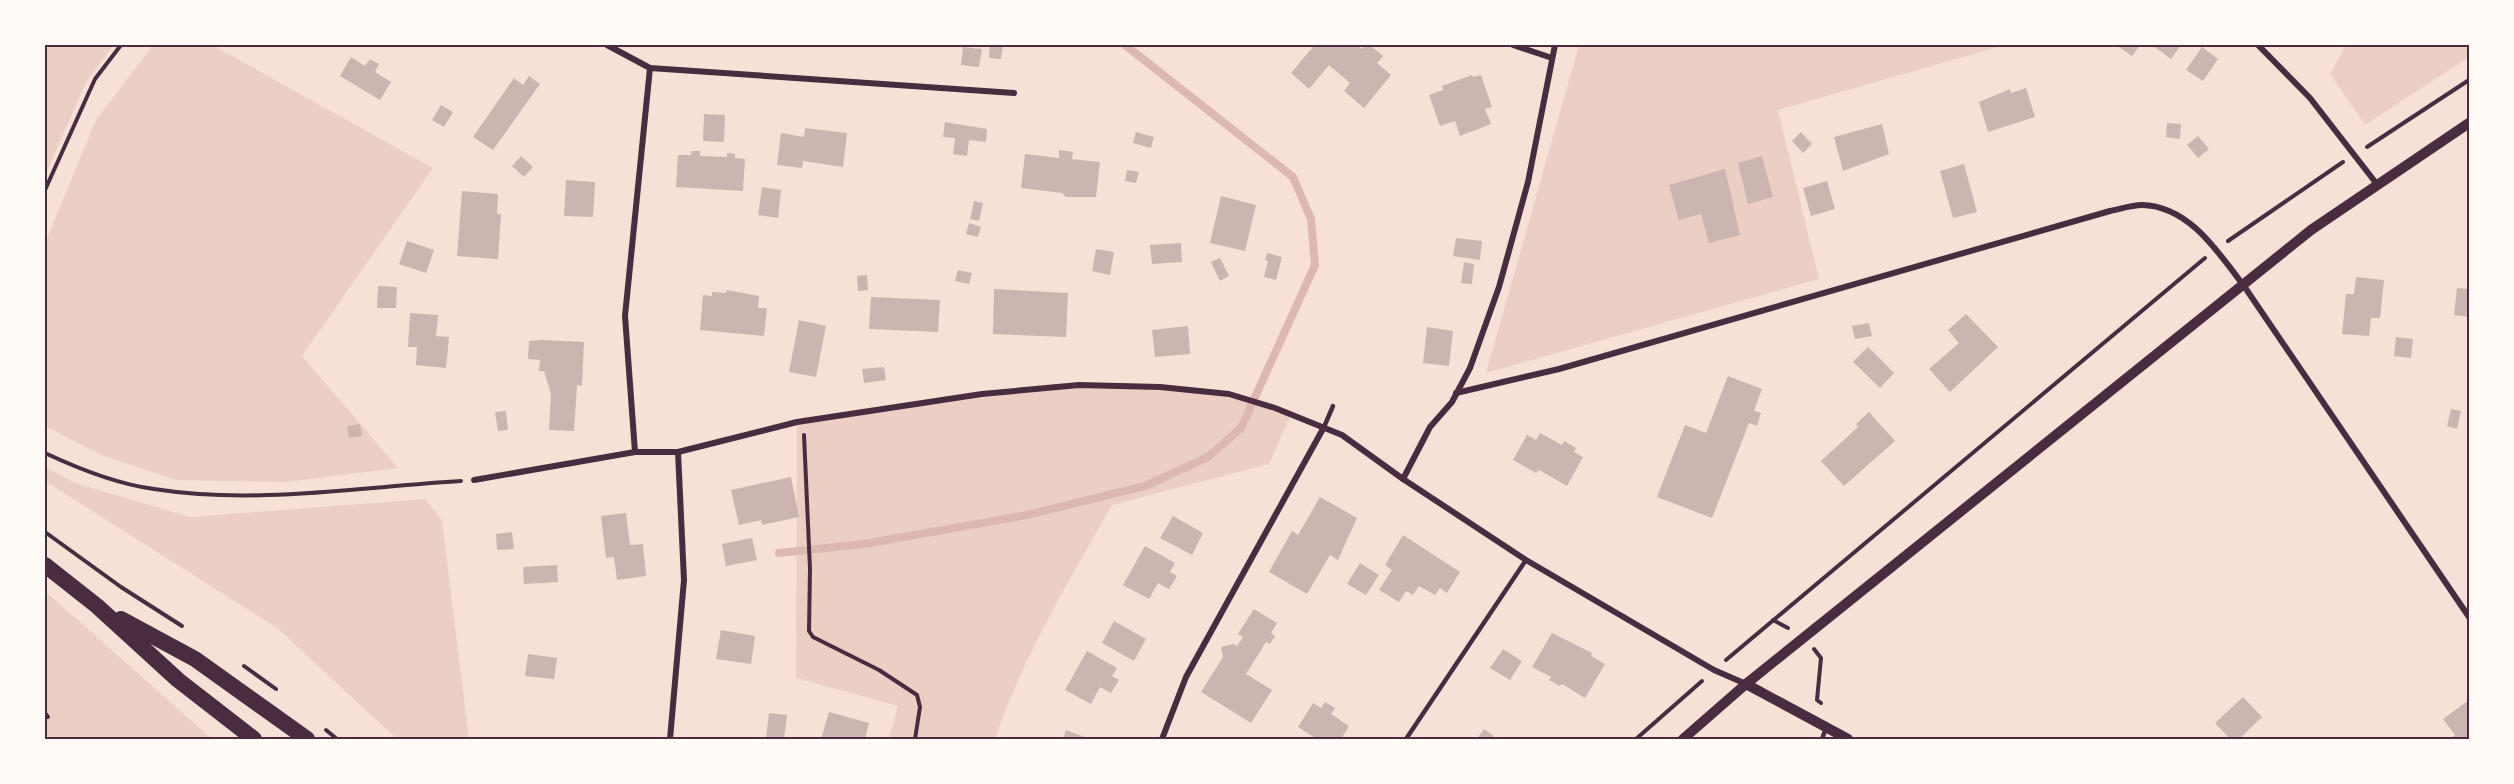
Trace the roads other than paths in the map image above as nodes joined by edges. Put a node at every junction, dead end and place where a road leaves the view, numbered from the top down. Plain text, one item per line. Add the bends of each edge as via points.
1 (607, 45) edge
2 (1513, 45) edge
3 (1555, 45) edge
4 (2258, 45) edge
5 (1552, 58) junction
6 (650, 68) junction
7 (1014, 93) dead end
8 (2469, 123) edge
9 (2376, 183) junction
10 (2244, 286) junction
11 (1456, 393) junction
12 (1333, 406) dead end
13 (1323, 427) junction
14 (635, 452) junction
15 (678, 452) junction
16 (1403, 479) junction
17 (474, 480) road end
18 (1526, 560) junction
19 (45, 565) edge
20 (97, 606) junction
21 (2469, 617) edge
22 (1746, 684) junction
23 (1827, 726) junction
24 (254, 739) edge
25 (307, 739) edge
26 (670, 739) edge
27 (1162, 739) edge
28 (1407, 739) edge
29 (1683, 739) edge
30 (1822, 739) edge
31 (1848, 739) edge

1 - 6 street
2 - 5 street
3 - 5 street
4 - 9 street via 2310,98
5 - 11 street via 1528,182 1499,287 1470,368
6 - 7 street
6 - 14 street via 625,316
8 - 9 street
9 - 10 street
10 - 11 street via 2216,249 2182,216 2142,205 1628,350
10 - 21 street
10 - 22 street
11 - 16 street via 1430,427
12 - 13 lane
13 - 15 street via 1230,394 1079,385 982,394 803,421
13 - 16 street via 1342,435
13 - 27 street via 1186,677
14 - 15 street
14 - 17 street
15 - 26 street via 684,580
16 - 18 street
18 - 22 street via 1714,670
18 - 28 lane
19 - 20 highway
20 - 24 highway via 178,680
20 - 25 highway via 195,659
22 - 23 street
22 - 29 street
23 - 30 lane
23 - 31 street

